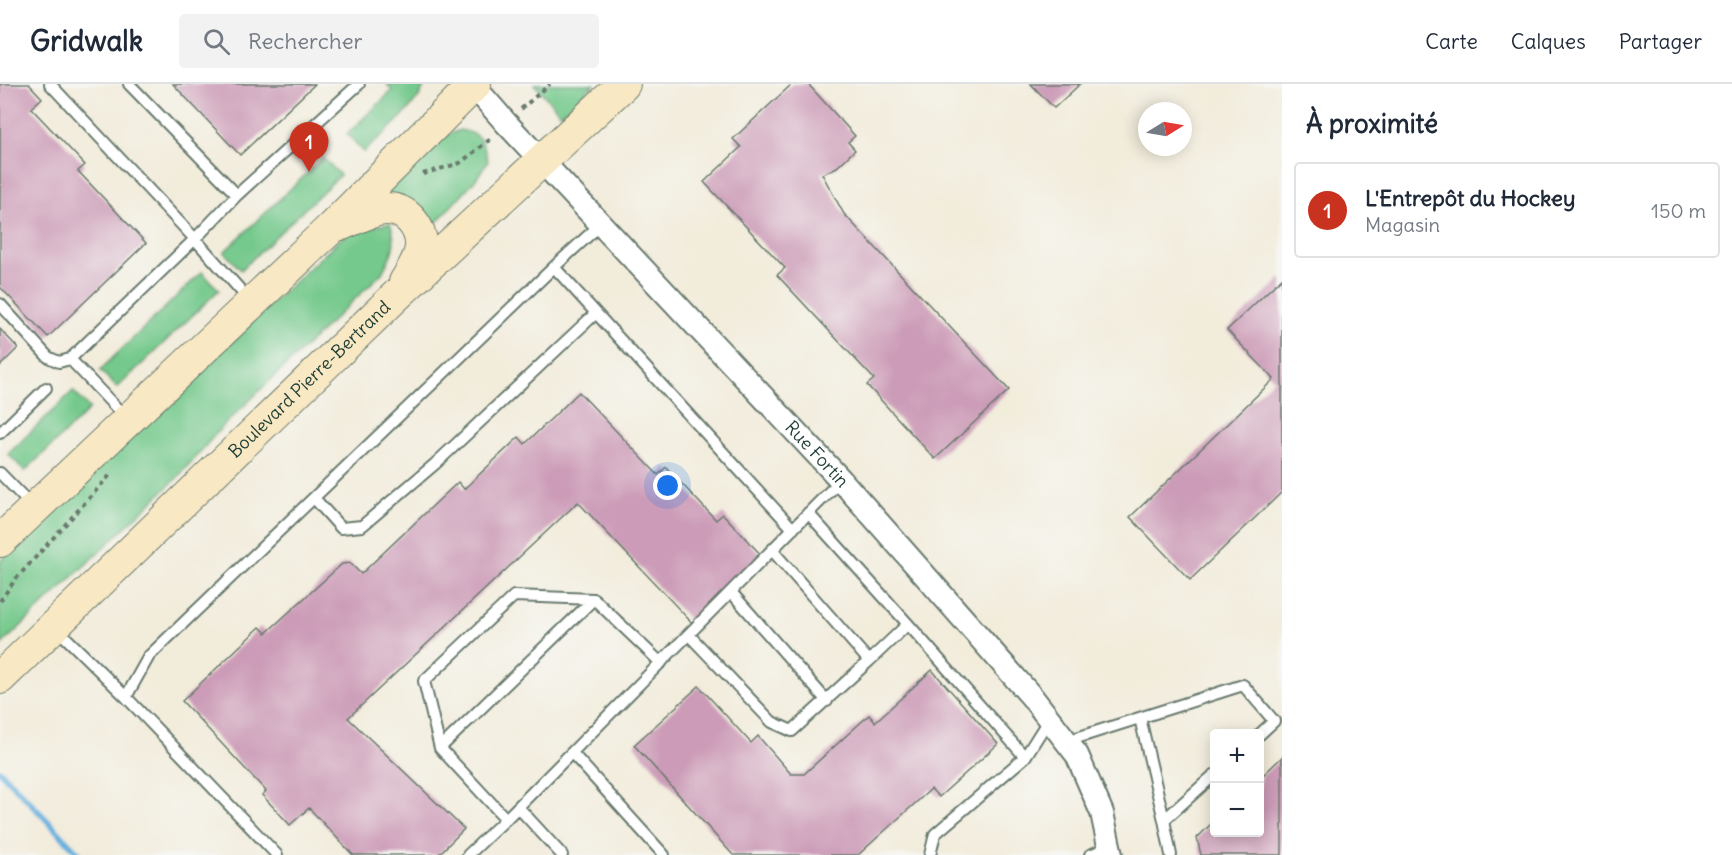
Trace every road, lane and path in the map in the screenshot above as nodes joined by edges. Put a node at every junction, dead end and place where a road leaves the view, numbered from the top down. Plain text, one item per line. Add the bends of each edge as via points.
1 (50, 84) edge
2 (359, 84) edge
3 (550, 84) edge
4 (624, 84) edge
5 (474, 85) edge
6 (136, 86) edge
7 (526, 103) dead end
8 (491, 138) dead end
9 (542, 161) junction
10 (415, 182) dead end
11 (237, 195) junction
12 (601, 224) junction
13 (330, 229) junction
14 (195, 238) junction
15 (554, 267) junction
16 (397, 296) junction
17 (252, 303) junction
18 (0, 304) edge
19 (596, 313) junction
20 (70, 359) junction
21 (46, 388) dead end
22 (128, 420) junction
23 (0, 433) edge
24 (0, 473) edge
25 (841, 480) junction
26 (314, 498) junction
27 (34, 509) junction
28 (808, 513) junction
29 (793, 529) junction
30 (0, 541) edge
31 (772, 550) junction
32 (731, 592) junction
33 (594, 599) junction
34 (908, 624) junction
35 (54, 626) junction
36 (688, 634) junction
37 (869, 661) junction
38 (661, 663) junction
39 (0, 678) edge
40 (126, 697) junction
41 (827, 701) junction
42 (1140, 718) junction
43 (1050, 719) junction
44 (1264, 730) edge
45 (1067, 741) junction
46 (440, 748) junction
47 (572, 753) junction
48 (1025, 757) junction
49 (1210, 779) edge
50 (518, 807) junction
51 (506, 819) junction
52 (1164, 820) junction
53 (1103, 852) edge
54 (277, 855) edge
55 (468, 855) edge
56 (562, 855) edge
57 (664, 855) edge
58 (930, 855) edge
59 (1171, 855) edge

1 - 14 lane
2 - 11 lane
3 - 7 path
4 - 9 main road, Boulevard Pierre-Bertrand
5 - 9 street, Rue Fortin
5 - 13 main road
6 - 11 lane
8 - 10 path via 460,163 423,174
9 - 12 street, Rue Fortin
9 - 16 main road, Boulevard Pierre-Bertrand
11 - 14 lane
12 - 15 lane
12 - 25 street, Rue Fortin
13 - 16 main road via 386,209 412,220 421,248
13 - 17 main road
14 - 17 lane
14 - 20 lane
15 - 19 lane
15 - 26 lane
16 - 35 main road, Boulevard Pierre-Bertrand
17 - 22 main road
18 - 20 lane via 48,357 59,362
19 - 26 lane via 435,464 362,526 341,528
19 - 29 lane
20 - 22 lane
21 - 23 lane
22 - 27 main road
24 - 27 lane
25 - 28 lane
25 - 43 street, Rue Fortin
26 - 40 lane via 149,656
27 - 30 main road
28 - 29 lane
28 - 34 lane
29 - 31 lane
31 - 32 lane
31 - 37 lane
32 - 36 lane
32 - 41 lane
33 - 38 lane
33 - 46 lane
33 - 46 lane via 514,596 424,681
34 - 37 lane
34 - 48 lane
35 - 39 main road, Boulevard Pierre-Bertrand
35 - 40 lane
36 - 38 lane
36 - 41 lane via 772,722 792,731
37 - 41 lane
38 - 47 lane
40 - 54 lane
42 - 44 lane via 1243,685 1274,721
42 - 45 lane
42 - 52 lane
43 - 45 street, Rue Fortin
43 - 48 lane
45 - 53 street, Rue Fortin via 1102,813
46 - 51 lane
47 - 50 lane
47 - 57 lane
48 - 58 lane via 935,834
49 - 52 lane
50 - 51 lane
50 - 56 lane
51 - 55 lane
52 - 59 lane

